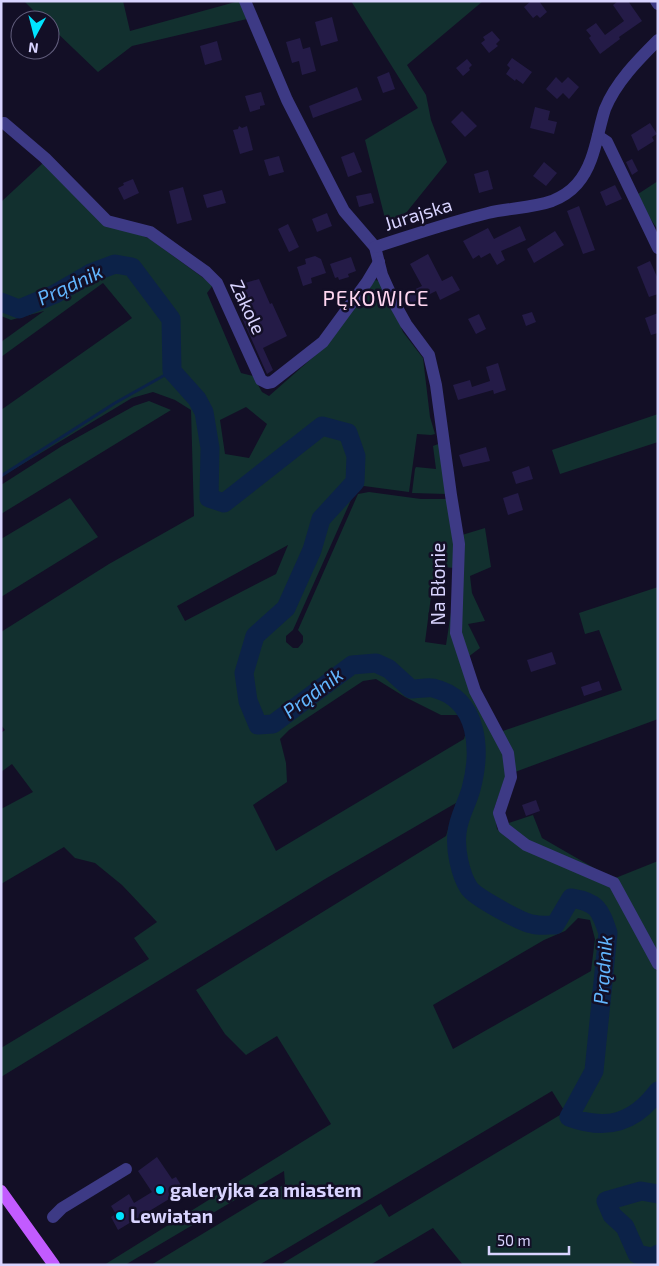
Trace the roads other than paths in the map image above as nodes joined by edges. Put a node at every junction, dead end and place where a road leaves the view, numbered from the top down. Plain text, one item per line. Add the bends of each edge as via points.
1 (245, 1) edge
2 (658, 40) edge
3 (4, 123) dead end
4 (598, 136) junction
5 (375, 247) junction
6 (658, 248) edge
7 (379, 262) junction
8 (658, 964) edge
9 (126, 1169) dead end
10 (3, 1196) edge
11 (53, 1217) dead end
12 (54, 1265) edge

1 - 5 street, Jurajska via 287,100 344,211
2 - 4 street, Jurajska via 621,81 606,108
3 - 7 street, Zakole via 45,158 107,221 150,232 206,272 217,283 261,380 267,383 323,342
4 - 5 street, Jurajska via 587,168 566,195 550,202 450,223
4 - 6 street via 607,142
5 - 7 street, Na Błonie
7 - 8 street, Na Błonie via 396,306 429,355 436,385 459,544 456,633 475,691 508,752 511,778 499,814 504,828 526,845 614,883
9 - 11 street via 62,1208
10 - 12 main road

